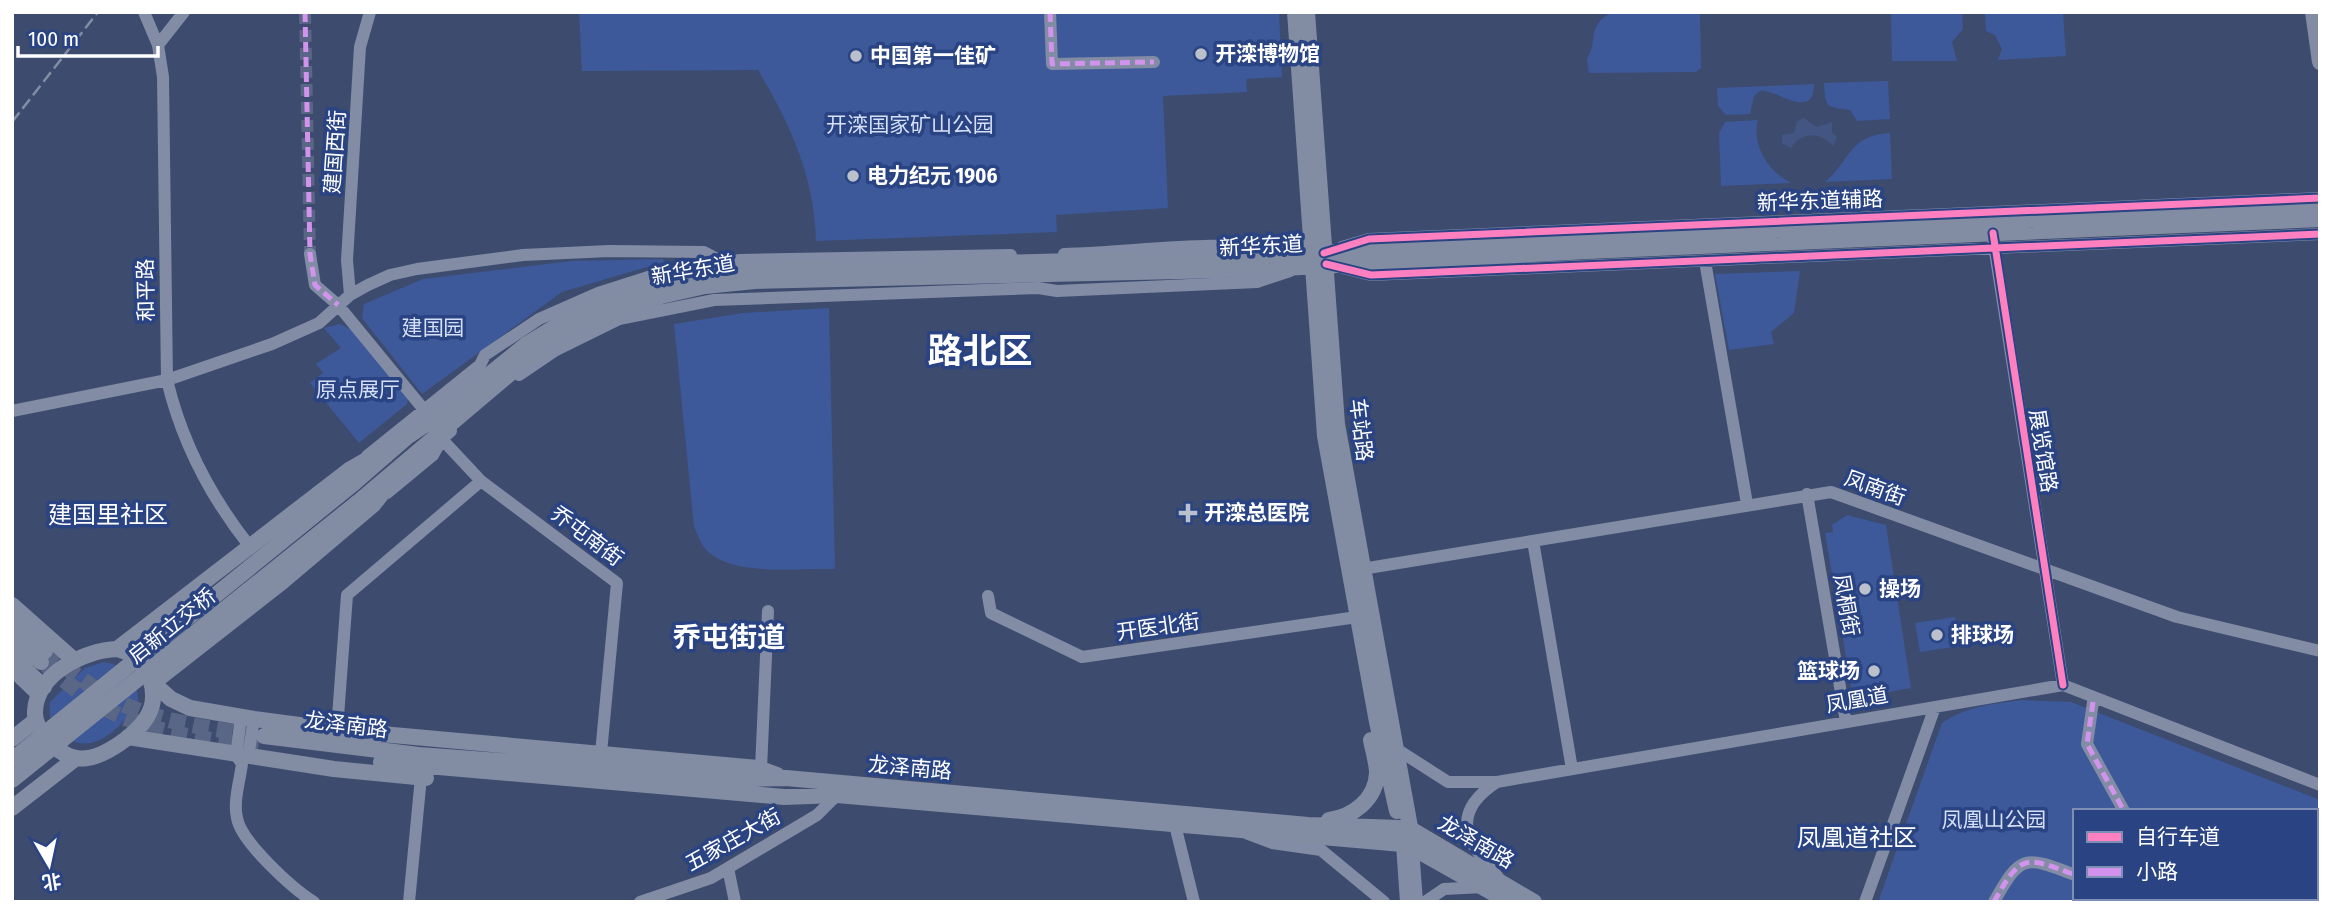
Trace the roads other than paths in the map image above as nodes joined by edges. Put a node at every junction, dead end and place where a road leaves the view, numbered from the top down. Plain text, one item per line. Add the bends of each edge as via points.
1 (144, 12) edge
2 (184, 12) edge
3 (370, 12) edge
4 (1050, 12) edge
5 (1294, 12) edge
6 (1307, 12) edge
7 (2314, 12) edge
8 (2318, 32) edge
9 (158, 46) junction
10 (1154, 62) dead end
11 (2320, 62) edge
12 (2320, 198) edge
13 (2320, 208) edge
14 (2320, 219) edge
15 (1993, 229) junction
16 (2320, 234) edge
17 (310, 254) tunnel mouth
18 (1318, 259) junction
19 (1705, 261) junction
20 (726, 266) junction
21 (350, 295) junction
22 (338, 305) junction
23 (167, 380) junction
24 (12, 411) edge
25 (425, 411) junction
26 (440, 437) junction
27 (410, 445) junction
28 (351, 477) junction
29 (481, 481) junction
30 (1807, 494) junction
31 (365, 504) junction
32 (1747, 504) junction
33 (1533, 541) junction
34 (251, 548) junction
35 (2044, 567) junction
36 (1362, 569) junction
37 (988, 596) dead end
38 (12, 598) edge
39 (12, 605) edge
40 (768, 611) dead end
41 (1357, 617) junction
42 (12, 621) edge
43 (12, 637) edge
44 (117, 649) junction
45 (2320, 651) edge
46 (12, 657) edge
47 (76, 659) junction
48 (12, 671) edge
49 (153, 683) junction
50 (2063, 685) junction
51 (41, 692) junction
52 (2093, 702) dead end
53 (1935, 707) junction
54 (36, 720) junction
55 (1377, 722) junction
56 (1846, 722) junction
57 (253, 728) junction
58 (337, 730) junction
59 (128, 737) junction
60 (12, 740) edge
61 (1395, 748) junction
62 (601, 753) junction
63 (242, 755) junction
64 (12, 760) edge
65 (75, 760) junction
66 (761, 769) junction
67 (1572, 769) junction
68 (421, 777) junction
69 (786, 778) junction
70 (12, 780) edge
71 (1497, 782) junction
72 (2320, 785) edge
73 (837, 795) junction
74 (784, 797) junction
75 (16, 805) edge
76 (2123, 809) edge
77 (12, 820) edge
78 (1175, 825) junction
79 (1308, 825) junction
80 (1406, 829) junction
81 (1239, 831) junction
82 (1407, 846) junction
83 (728, 868) junction
84 (2073, 874) edge
85 (1494, 884) junction
86 (314, 902) edge
87 (409, 902) edge
88 (640, 902) edge
89 (735, 902) edge
90 (1194, 902) edge
91 (1384, 902) edge
92 (1406, 902) edge
93 (1417, 902) edge
94 (1425, 902) edge
95 (1509, 902) edge
96 (1534, 902) edge
97 (1865, 902) edge
98 (1994, 902) edge

1 - 9 street, 和平路
2 - 9 street
3 - 21 street, 建国西街 via 360,47 346,260
4 - 10 street via 1052,64
5 - 18 main road, 车站路
6 - 18 main road, 车站路
7 - 8 main road
8 - 11 main road
9 - 23 street, 和平路 via 163,77
12 - 15 street, 新华东道辅路
13 - 15 main road, 新华东道
14 - 15 main road, 新华东道
15 - 16 street, 新华东道辅路
15 - 18 main road, 新华东道
15 - 18 street, 新华东道辅路 via 1369,239
15 - 19 street, 新华东道辅路
15 - 35 street, 展览馆路
17 - 22 street via 315,285
18 - 19 street, 新华东道辅路 via 1371,275
18 - 20 main road, 新华东道
18 - 26 main road, 新华东道 via 1266,269 705,286 633,304 573,330 532,355
18 - 36 main road, 车站路 via 1337,424
18 - 41 main road, 车站路 via 1325,436
19 - 32 street
20 - 21 street via 704,253 523,255 390,275
20 - 25 street via 632,280 539,318 485,355 480,365
20 - 27 main road, 新华东道 via 622,294 566,321 527,344 438,416
21 - 22 street
22 - 23 street via 319,323 272,344
22 - 25 street
23 - 24 street
23 - 34 street, 和平路 via 205,482
25 - 28 street
26 - 27 main road, 新华东道
26 - 29 street, 乔屯南街
26 - 31 street via 433,455
27 - 28 main road, 新华东道
27 - 31 main road, 新华东道
28 - 34 main road
28 - 64 main road, 启新立交桥, bridge
29 - 58 street via 347,595
29 - 62 street, 乔屯南街 via 617,583
30 - 32 street, 凤南街
30 - 35 street, 凤南街 via 1831,492
30 - 56 street, 凤桐街
31 - 49 main road via 282,582
31 - 70 main road, 启新立交桥, bridge
32 - 33 street, 凤南街
33 - 36 street, 凤南街
33 - 67 street
34 - 44 main road
35 - 45 street, 凤南街 via 2177,617
35 - 50 street, 展览馆路
36 - 61 main road, 车站路
37 - 41 street, 开医北街 via 991,613 1082,657
38 - 47 street
39 - 47 main road
40 - 66 street
41 - 55 main road, 车站路
42 - 43 main road via 43,656
44 - 47 main road via 98,650
44 - 49 main road via 126,651 148,671
46 - 51 main road
47 - 51 main road
48 - 51 street
49 - 57 main road via 190,708
49 - 59 main road via 148,715
50 - 53 street, 凤凰道
50 - 72 street
51 - 54 main road
52 - 76 street via 2087,744
53 - 56 street, 凤凰道
53 - 97 street
54 - 60 main road
54 - 65 main road via 59,753
55 - 79 main road via 1370,734 1377,774 1367,797 1351,814
55 - 80 main road, 车站路
56 - 67 street, 凤凰道
57 - 58 main road
57 - 63 street, bridge
57 - 69 main road, 龙泽南路 via 419,755
57 - 74 main road, 龙泽南路 via 422,766
58 - 62 main road
59 - 63 main road
59 - 65 main road via 92,758
61 - 71 street, 凤凰道 via 1448,782
61 - 80 main road, 车站路
62 - 66 main road
63 - 68 main road
63 - 86 street via 236,813 240,829
65 - 75 main road
66 - 69 main road
67 - 71 street, 凤凰道
68 - 74 main road via 755,803
68 - 87 street
69 - 79 main road, 龙泽南路
71 - 85 street via 1474,799 1468,836
73 - 74 main road, 龙泽南路
73 - 78 main road, 龙泽南路
73 - 83 street, 五家庄大街 via 817,815
75 - 77 street
78 - 81 main road, 龙泽南路
78 - 90 street
79 - 80 main road, 龙泽南路
80 - 82 main road, 车站路
80 - 85 main road, 龙泽南路
81 - 82 main road, 龙泽南路
81 - 91 street via 1272,843 1321,850
82 - 85 main road, 龙泽南路
82 - 92 street
82 - 93 street
83 - 88 street, 五家庄大街 via 692,886
83 - 89 street
84 - 98 street via 2030,861 2009,874
85 - 94 street via 1444,889
85 - 95 main road, 龙泽南路
85 - 96 main road, 龙泽南路

